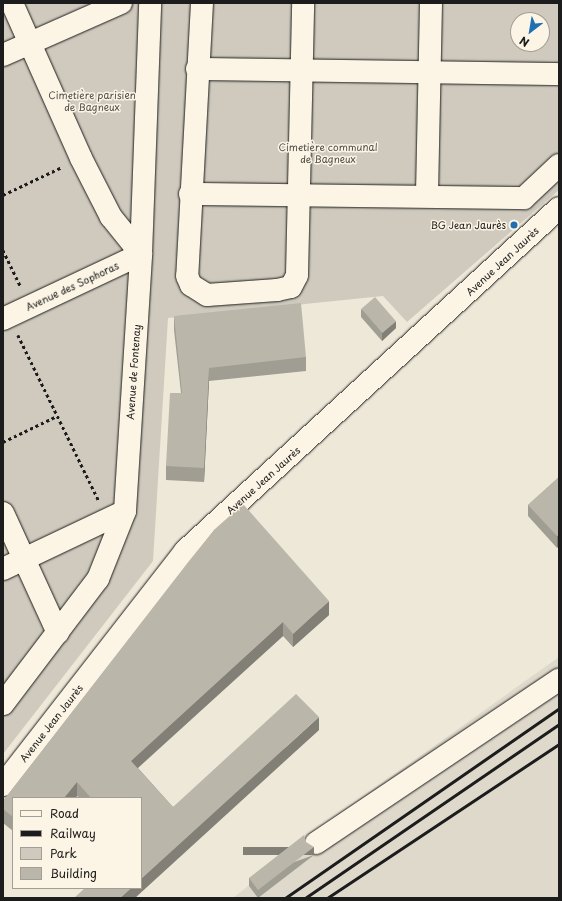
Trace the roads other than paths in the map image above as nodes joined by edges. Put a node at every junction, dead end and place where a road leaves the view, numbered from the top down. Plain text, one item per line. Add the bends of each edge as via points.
1 (12, 3) edge
2 (121, 3) edge
3 (150, 3) edge
4 (202, 3) edge
5 (302, 3) edge
6 (431, 3) edge
7 (31, 42) junction
8 (3, 55) edge
9 (197, 69) junction
10 (302, 70) junction
11 (429, 72) junction
12 (559, 74) edge
13 (559, 165) edge
14 (190, 194) junction
15 (300, 194) junction
16 (427, 194) junction
17 (559, 208) edge
18 (141, 254) junction
19 (6, 318) edge
20 (3, 513) edge
21 (116, 515) junction
22 (25, 558) junction
23 (3, 569) edge
24 (58, 633) junction
25 (559, 680) edge
26 (3, 704) edge
27 (3, 785) edge
28 (316, 842) dead end

1 - 7 street
2 - 7 street
3 - 18 street, Avenue de Fontenay
4 - 9 street
5 - 10 street
6 - 11 street
7 - 8 street
7 - 18 street via 81,158 111,217
9 - 10 street
9 - 14 street
10 - 11 street
10 - 15 street
11 - 12 street
11 - 16 street
13 - 16 street via 524,198
14 - 15 street
14 - 15 street via 187,276 191,285 207,295 291,287 297,275
15 - 16 street
17 - 27 street, Avenue Jean Jaurès via 185,551
18 - 19 street, Avenue des Sophoras
18 - 21 street, Avenue de Fontenay
20 - 22 street
21 - 22 street
21 - 24 street, Avenue de Fontenay via 98,579
22 - 23 street
22 - 24 street
24 - 26 street, Avenue de Fontenay
25 - 28 street

